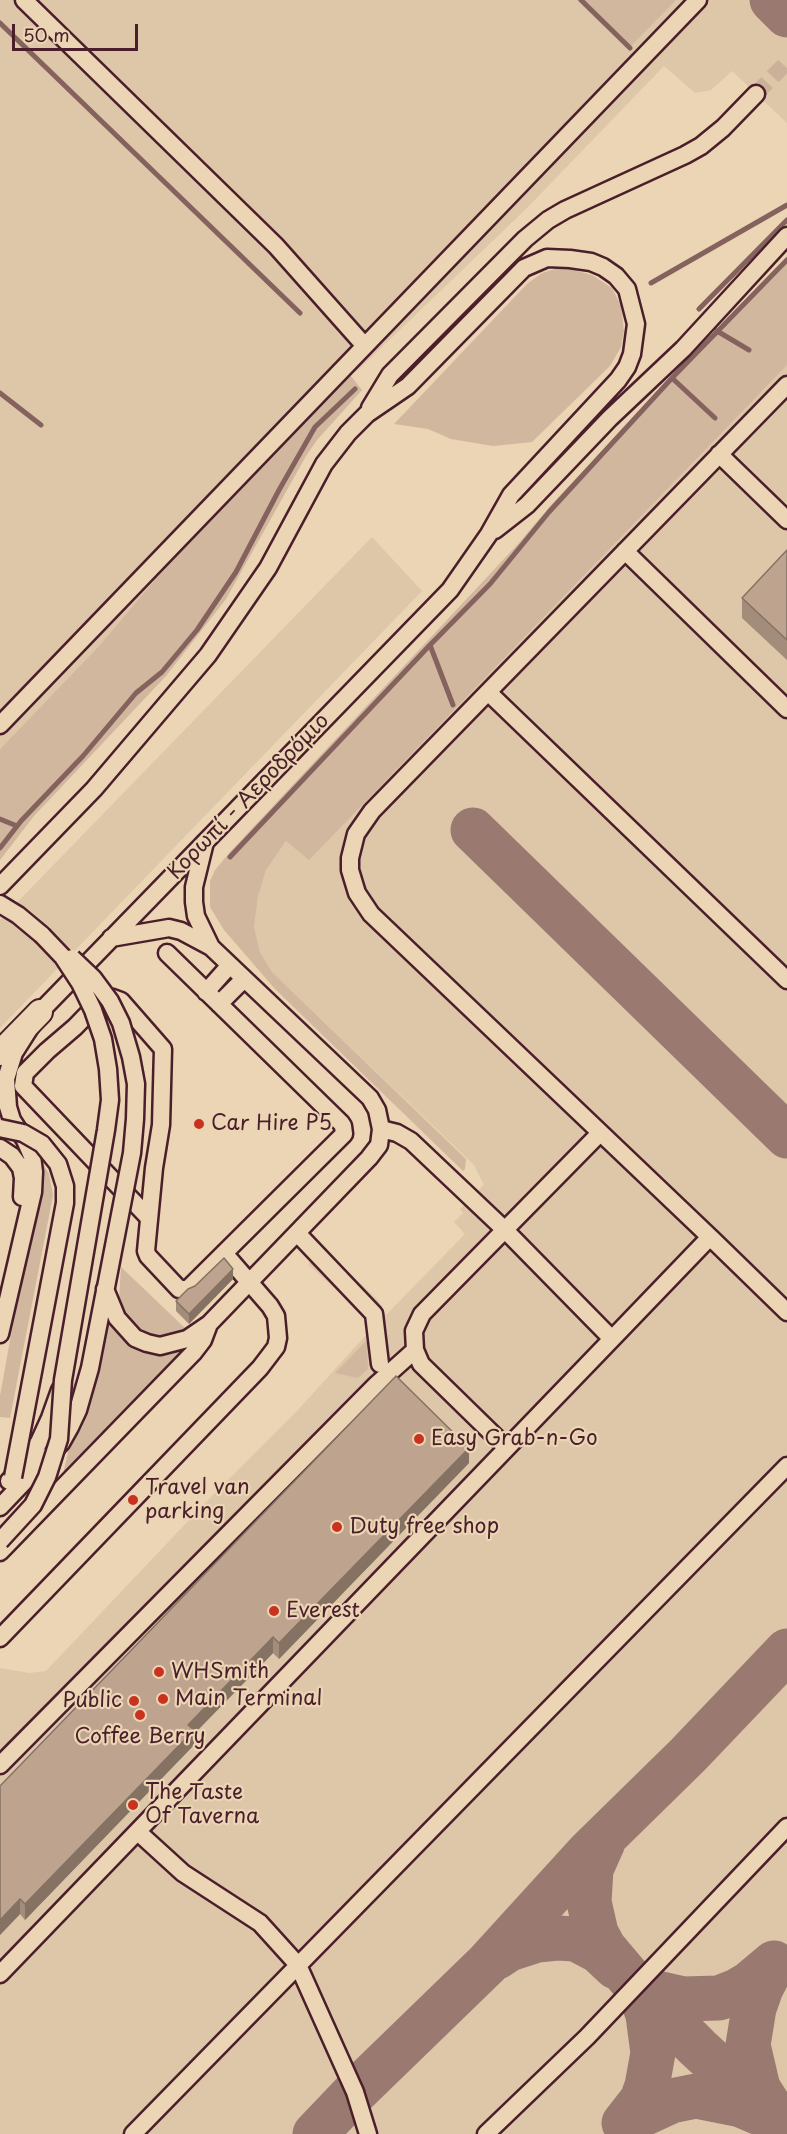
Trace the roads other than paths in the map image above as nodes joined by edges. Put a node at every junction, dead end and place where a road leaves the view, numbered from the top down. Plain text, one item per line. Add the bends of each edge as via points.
1 (24, 0) edge
2 (698, 0) edge
3 (756, 94) tunnel mouth
4 (787, 236) edge
5 (364, 345) junction
6 (787, 385) edge
7 (367, 414) junction
8 (718, 454) junction
9 (787, 520) edge
10 (489, 534) junction
11 (624, 551) junction
12 (489, 693) junction
13 (787, 709) edge
14 (0, 725) edge
15 (205, 842) junction
16 (0, 886) edge
17 (0, 903) edge
18 (42, 935) junction
19 (111, 938) junction
20 (211, 947) junction
21 (167, 953) dead end
22 (230, 965) junction
23 (244, 979) junction
24 (787, 980) edge
25 (206, 992) junction
26 (219, 1004) junction
27 (40, 1012) junction
28 (0, 1053) edge
29 (0, 1128) edge
30 (381, 1129) junction
31 (600, 1133) junction
32 (0, 1148) edge
33 (148, 1216) junction
34 (505, 1230) junction
35 (297, 1233) junction
36 (710, 1238) junction
37 (19, 1246) junction
38 (224, 1253) junction
39 (250, 1282) junction
40 (105, 1288) junction
41 (787, 1312) edge
42 (209, 1323) junction
43 (0, 1334) edge
44 (612, 1339) junction
45 (415, 1350) junction
46 (380, 1365) dead end
47 (63, 1380) junction
48 (507, 1448) junction
49 (787, 1466) edge
50 (6, 1484) edge
51 (0, 1507) edge
52 (0, 1541) edge
53 (0, 1552) edge
54 (0, 1638) edge
55 (0, 1765) edge
56 (787, 1827) edge
57 (138, 1832) junction
58 (298, 1965) junction
59 (0, 1974) edge
60 (133, 2134) edge
61 (368, 2134) edge
62 (486, 2134) edge

1 - 5 street via 276,246
2 - 5 street
3 - 7 street via 701,146 548,220 390,375
4 - 10 street via 683,349 527,505
5 - 14 street
6 - 8 street
7 - 10 street via 408,386 524,268 546,258 570,259 591,262 616,276 627,288 636,324 627,367 511,495
7 - 16 street via 324,465 268,568 208,655 94,789
8 - 9 street
8 - 11 street
10 - 15 street, Κορωπί - Αεροδρόμιο via 450,591
11 - 12 street
11 - 13 street
12 - 24 street
12 - 31 street via 362,824 350,858 352,882 371,914
15 - 19 street, Κορωπί - Αεροδρόμιο
15 - 20 street via 194,902 196,916
17 - 18 street
18 - 40 street, bridge via 86,971 110,1001 131,1057 136,1100 132,1153
18 - 47 street, bridge via 80,982 93,1010 108,1069 110,1100
19 - 20 street via 169,928
19 - 27 street, Κορωπί - Αεροδρόμιο
20 - 22 street
21 - 25 street
22 - 23 street
22 - 25 street
23 - 26 street
23 - 30 street via 370,1098
25 - 26 street
26 - 38 street via 344,1130 342,1137
27 - 28 highway, Κορωπί - Αεροδρόμιο
27 - 37 street via 14,1053 6,1079 12,1120 29,1148 34,1172
29 - 50 street, bridge via 23,1133 42,1144 58,1164 65,1186 65,1203
30 - 34 street via 411,1141
30 - 35 street via 374,1153
31 - 34 street
31 - 36 street
32 - 37 street via 12,1156 23,1178
33 - 33 street via 161,1125 163,1049 120,1001 104,997 25,1073 23,1086
33 - 38 street via 148,1256 180,1289 188,1289
34 - 44 street
34 - 45 street via 422,1314 414,1331
35 - 39 street
35 - 46 street via 374,1314
36 - 41 street
36 - 44 street
37 - 43 street
38 - 39 street
39 - 42 street
39 - 54 street via 276,1316 276,1347
40 - 42 street via 120,1323 135,1338 147,1343 160,1346 187,1340
40 - 51 street via 78,1410 61,1443
42 - 53 street via 193,1353
44 - 48 street
45 - 48 street via 422,1364
45 - 55 street via 376,1384
47 - 50 street, bridge via 39,1442
47 - 52 street, bridge via 59,1439 47,1477 33,1505
48 - 57 street
49 - 58 street
56 - 62 street via 595,2028
57 - 58 street via 183,1873 260,1923
57 - 59 street
58 - 60 street
58 - 61 street via 354,2092

